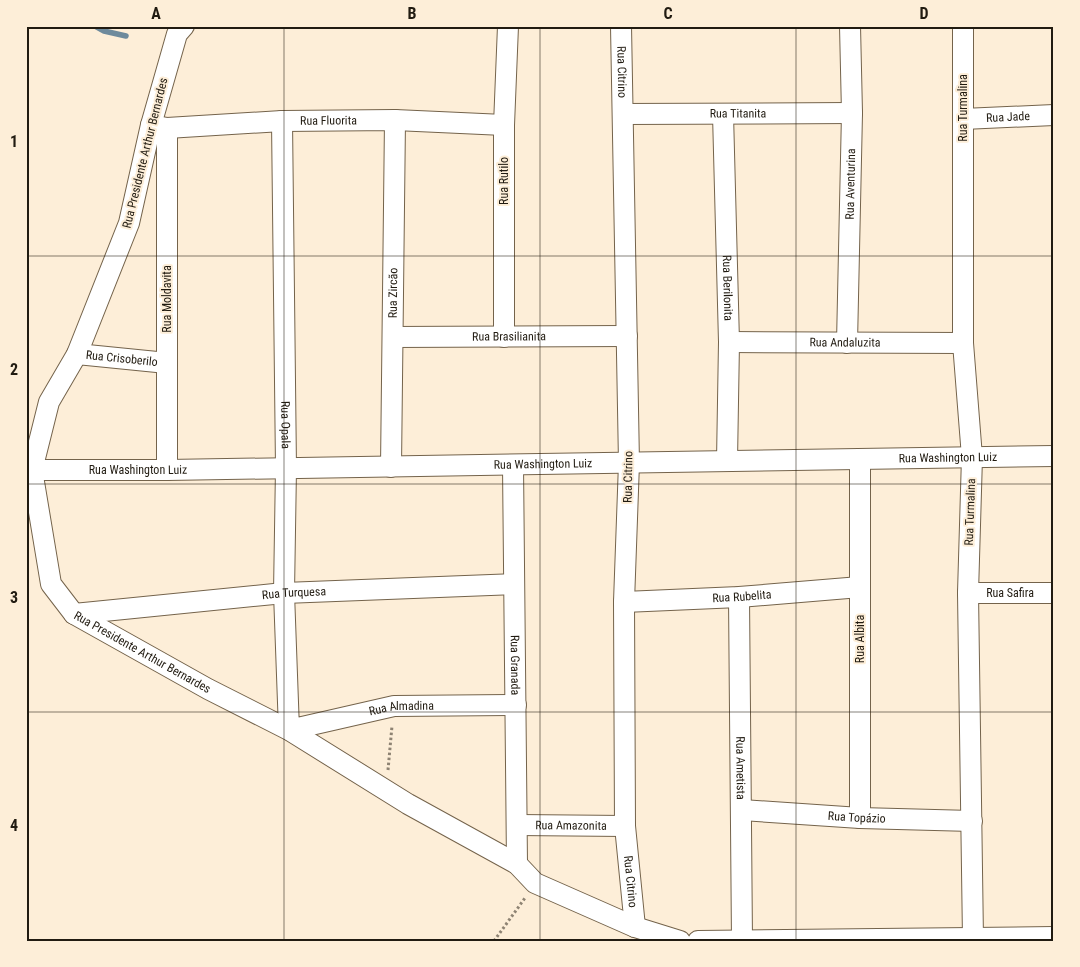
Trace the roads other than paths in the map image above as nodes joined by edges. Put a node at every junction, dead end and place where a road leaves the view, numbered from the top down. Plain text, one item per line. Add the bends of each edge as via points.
1 (184, 26) edge
2 (508, 26) edge
3 (622, 26) edge
4 (850, 26) edge
5 (962, 26) edge
6 (852, 113) junction
7 (624, 114) junction
8 (723, 114) junction
9 (1054, 115) edge
10 (963, 119) junction
11 (395, 120) junction
12 (282, 121) junction
13 (504, 125) junction
14 (159, 127) junction
15 (627, 336) junction
16 (392, 337) junction
17 (504, 337) junction
18 (729, 342) junction
19 (847, 343) junction
20 (963, 343) junction
21 (77, 354) junction
22 (167, 363) junction
23 (1054, 456) edge
24 (972, 457) junction
25 (860, 459) junction
26 (727, 461) junction
27 (628, 463) junction
28 (513, 465) junction
29 (391, 467) junction
30 (286, 468) junction
31 (32, 470) junction
32 (167, 470) junction
33 (514, 584) junction
34 (860, 587) junction
35 (284, 592) junction
36 (1054, 592) edge
37 (968, 593) junction
38 (739, 597) junction
39 (624, 602) junction
40 (74, 614) junction
41 (516, 705) junction
42 (289, 730) junction
43 (742, 810) junction
44 (860, 818) junction
45 (972, 821) junction
46 (517, 825) junction
47 (625, 826) junction
48 (517, 864) junction
49 (635, 927) junction
50 (1054, 937) edge
51 (973, 938) junction
52 (1031, 939) edge
53 (742, 940) edge
54 (680, 941) edge
55 (698, 941) edge

1 - 14 street, Rua Presidente Arthur Bernardes via 177,34
2 - 13 street, Rua Rutilo
3 - 7 street, Rua Citrino
4 - 6 street, Rua Aventurina
5 - 10 street, Rua Turmalina
6 - 8 street, Rua Titanita
6 - 19 street, Rua Aventurina
7 - 8 street, Rua Titanita
7 - 15 street, Rua Citrino
8 - 18 street, Rua Berilonita
9 - 10 street, Rua Jade
10 - 20 street, Rua Turmalina
11 - 12 street, Rua Fluorita
11 - 13 street, Rua Fluorita
11 - 16 street, Rua Zircão
12 - 14 street, Rua Fluorita
12 - 30 street, Rua Opala
13 - 17 street, Rua Rutilo
14 - 21 street, Rua Presidente Arthur Bernardes via 129,223
14 - 22 street, Rua Moldavita
15 - 17 street, Rua Brasilianita
15 - 27 street, Rua Citrino
16 - 17 street, Rua Brasilianita
16 - 29 street, Rua Zircão
18 - 19 street, Rua Andaluzita
18 - 26 street, Rua Berilonita
19 - 20 street, Rua Andaluzita
20 - 24 street, Rua Turmalina
21 - 22 street, Rua Crisoberilo
21 - 31 street, Rua Presidente Arthur Bernardes via 49,402
22 - 32 street, Rua Moldavita
23 - 24 street, Rua Washington Luiz
24 - 25 street, Rua Washington Luiz
24 - 37 street, Rua Turmalina
25 - 26 street, Rua Washington Luiz
25 - 34 street, Rua Albita
26 - 27 street, Rua Washington Luiz
27 - 28 street, Rua Washington Luiz
27 - 39 street, Rua Citrino
28 - 29 street, Rua Washington Luiz
28 - 33 street, Rua Granada
29 - 30 street, Rua Washington Luiz
30 - 32 street, Rua Washington Luiz
30 - 35 street, Rua Opala
31 - 32 street, Rua Washington Luiz
31 - 40 street, Rua Presidente Arthur Bernardes via 51,584
33 - 35 street, Rua Turquesa
33 - 41 street, Rua Granada
34 - 38 street, Rua Rubelita
34 - 44 street, Rua Albita
35 - 40 street, Rua Turquesa
35 - 42 street, Rua Opala
36 - 37 street, Rua Safira
37 - 45 street, Rua Turmalina
38 - 39 street, Rua Rubelita
38 - 43 street, Rua Ametista
39 - 47 street, Rua Citrino
40 - 42 street, Rua Presidente Arthur Bernardes
41 - 42 street, Rua Almadina via 394,706
41 - 46 street, Rua Granada
42 - 48 street, Rua Presidente Arthur Bernardes via 408,804
43 - 44 street, Rua Topázio
43 - 53 street, Rua Ametista
44 - 45 street, Rua Topázio
45 - 51 street, Rua Turmalina
46 - 47 street, Rua Amazonita
46 - 48 street, Rua Granada
47 - 49 street, Rua Citrino
48 - 49 street, Rua Presidente Arthur Bernardes via 535,883
49 - 54 street, Rua Presidente Arthur Bernardes
50 - 52 street
51 - 52 street
51 - 53 street
53 - 55 street

